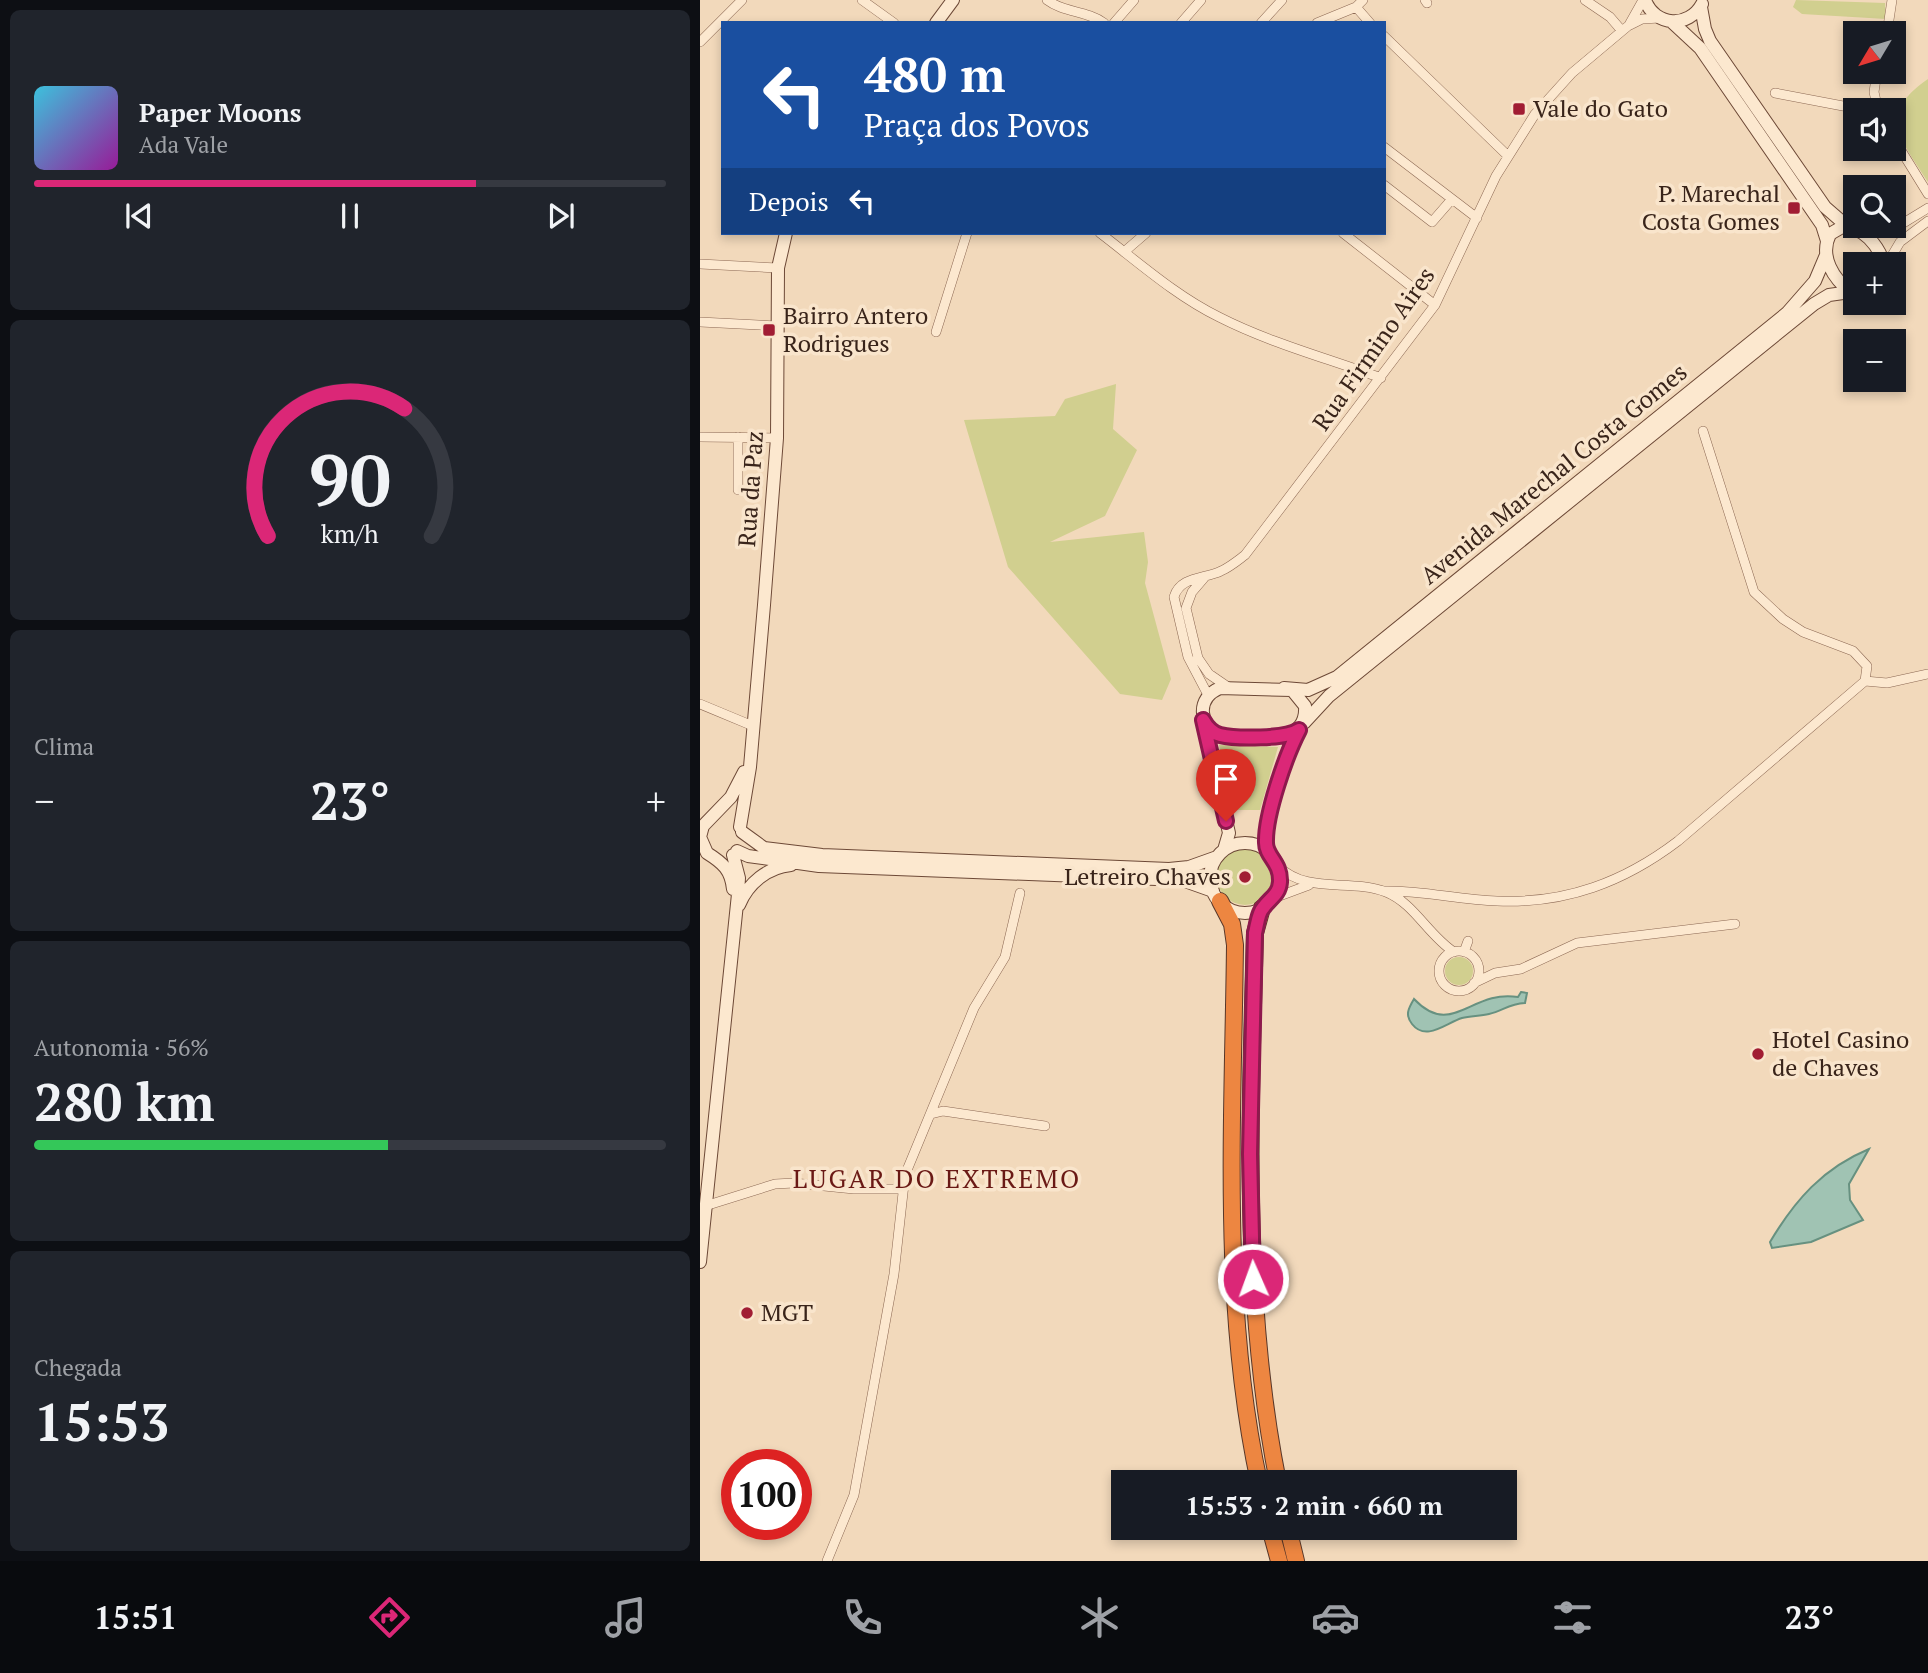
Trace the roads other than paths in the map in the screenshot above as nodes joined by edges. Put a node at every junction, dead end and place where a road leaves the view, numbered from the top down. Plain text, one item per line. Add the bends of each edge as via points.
1 (742, 0) edge
2 (862, 0) edge
3 (953, 0) edge
4 (1047, 0) edge
5 (1133, 0) edge
6 (1201, 0) edge
7 (1282, 0) edge
8 (1585, 0) edge
9 (1644, 0) edge
10 (1892, 0) edge
11 (1702, 3) edge
12 (1359, 4) edge
13 (1666, 20) junction
14 (891, 21) edge
15 (937, 21) edge
16 (1100, 21) edge
17 (1116, 21) edge
18 (1183, 21) edge
19 (1263, 21) edge
20 (1321, 21) edge
21 (1369, 21) edge
22 (1889, 21) edge
23 (1625, 29) junction
24 (1386, 38) edge
25 (700, 42) edge
26 (1775, 93) dead end
27 (1843, 106) edge
28 (1386, 148) edge
29 (1507, 155) junction
30 (1906, 159) edge
31 (1922, 185) junction
32 (1386, 187) edge
33 (1928, 194) edge
34 (1452, 199) junction
35 (1928, 208) edge
36 (1916, 214) junction
37 (1477, 218) junction
38 (1906, 221) edge
39 (1843, 222) edge
40 (1927, 224) edge
41 (1843, 228) edge
42 (786, 235) edge
43 (966, 235) edge
44 (1103, 235) edge
45 (1144, 235) edge
46 (1346, 235) edge
47 (1868, 238) edge
48 (1827, 241) junction
49 (1124, 252) junction
50 (1879, 252) edge
51 (1894, 252) edge
52 (1826, 255) junction
53 (700, 264) edge
54 (778, 268) junction
55 (1843, 284) edge
56 (1843, 294) edge
57 (1435, 305) junction
58 (700, 322) edge
59 (777, 326) junction
60 (936, 332) dead end
61 (1381, 378) junction
62 (1703, 430) dead end
63 (700, 437) edge
64 (738, 437) junction
65 (777, 438) junction
66 (738, 490) dead end
67 (1204, 578) junction
68 (1928, 674) edge
69 (1865, 681) junction
70 (1228, 687) junction
71 (1284, 688) junction
72 (1208, 695) junction
73 (700, 704) edge
74 (1203, 720) junction
75 (752, 726) junction
76 (1301, 726) junction
77 (751, 748) junction
78 (715, 817) junction
79 (741, 830) junction
80 (1266, 850) junction
81 (735, 853) junction
82 (1220, 853) junction
83 (718, 858) junction
84 (805, 864) junction
85 (1278, 866) junction
86 (1314, 884) junction
87 (1384, 891) junction
88 (1020, 893) dead end
89 (1216, 896) junction
90 (1268, 903) junction
91 (736, 912) junction
92 (1735, 924) dead end
93 (1429, 933) junction
94 (1468, 941) dead end
95 (1454, 952) junction
96 (1464, 952) junction
97 (1475, 960) junction
98 (1441, 962) junction
99 (1495, 973) junction
100 (1475, 983) junction
101 (931, 1114) junction
102 (1045, 1126) dead end
103 (903, 1189) junction
104 (703, 1209) edge
105 (700, 1262) edge
106 (1256, 1470) edge
107 (1277, 1470) edge
108 (1273, 1540) edge
109 (1291, 1540) edge
110 (827, 1561) edge
111 (1279, 1561) edge
112 (1296, 1561) edge

1 - 25 street
2 - 14 street
3 - 15 street
4 - 16 street
5 - 17 street
6 - 18 street
7 - 19 street
8 - 23 street
9 - 13 street
9 - 23 street
10 - 22 street
11 - 13 street via 1689,18
11 - 39 street via 1710,41 1825,207
12 - 20 street
12 - 21 street
13 - 23 street via 1642,19
13 - 48 street via 1707,58 1822,225
23 - 29 street, Rua Firmino Aires via 1550,95
24 - 29 street
26 - 27 street
28 - 34 street
29 - 37 street, Rua Firmino Aires
30 - 31 street
31 - 33 street
31 - 36 street
32 - 34 street via 1430,221 1436,220
34 - 37 street
35 - 36 street
36 - 38 street
37 - 57 street, Rua Firmino Aires
40 - 51 street via 1900,242
41 - 48 street via 1836,229
42 - 54 street, Rua da Paz
43 - 60 street
44 - 49 street
45 - 49 street
46 - 57 street
47 - 50 street
48 - 52 street
49 - 61 street via 1218,317
52 - 55 street
52 - 71 street, Avenida Marechal Costa Gomes via 1810,288 1787,313 1342,673 1318,687
53 - 54 street
54 - 59 street, Rua da Paz
56 - 76 street, Avenida Marechal Costa Gomes via 1829,295 1814,304 1329,696
57 - 61 street, Rua Firmino Aires
58 - 59 street
59 - 65 street, Rua da Paz
61 - 67 street, Rua Firmino Aires via 1245,555
62 - 69 street via 1754,592 1803,632 1853,651 1867,666
63 - 64 street
64 - 65 street
64 - 66 street
65 - 75 street, Rua da Paz
67 - 70 street via 1187,602 1196,652 1209,674
67 - 72 street, Rua Firmino Aires via 1186,581 1174,597 1188,657
68 - 69 street via 1887,683
69 - 87 street via 1678,841 1645,865 1602,886 1572,896 1497,901
70 - 71 street, Avenida Marechal Costa Gomes
70 - 72 street
71 - 76 street via 1302,699 1306,715
72 - 74 street
73 - 75 street
74 - 76 street via 1221,735 1286,736
74 - 82 street via 1228,833
75 - 77 street, Rua da Paz
76 - 80 street, Avenida Marechal Costa Gomes via 1285,762 1266,831
77 - 78 street via 739,785
77 - 79 street
78 - 79 street via 730,817
78 - 83 street via 703,826 700,837 707,853
79 - 81 street
79 - 82 street via 764,848 822,855 1170,869 1189,867
80 - 82 street via 1242,843
80 - 85 street
81 - 83 street
81 - 84 street
81 - 91 street via 739,878
82 - 89 street via 1210,878
83 - 91 street via 732,878
84 - 89 street via 1182,880
84 - 91 street via 783,866 759,878
85 - 86 street via 1296,880
85 - 90 street via 1280,884
86 - 87 street
86 - 90 street
87 - 93 street via 1410,908
88 - 101 street via 1004,957 974,1008
89 - 90 street via 1236,911 1250,912
89 - 106 highway via 1232,924 1235,945 1231,1230 1243,1393
90 - 107 highway via 1255,933 1252,1253 1265,1411
91 - 104 street
92 - 99 street via 1577,943 1521,969
93 - 95 street
93 - 98 street
94 - 96 street
95 - 96 street
95 - 98 street
96 - 97 street
97 - 99 street
97 - 100 street via 1479,971
98 - 100 street via 1440,976 1451,989 1463,990
99 - 100 street
101 - 102 street via 943,1111
101 - 103 street
103 - 104 street via 775,1184
103 - 110 street via 894,1274 854,1495
104 - 105 street
108 - 111 highway
109 - 112 highway

